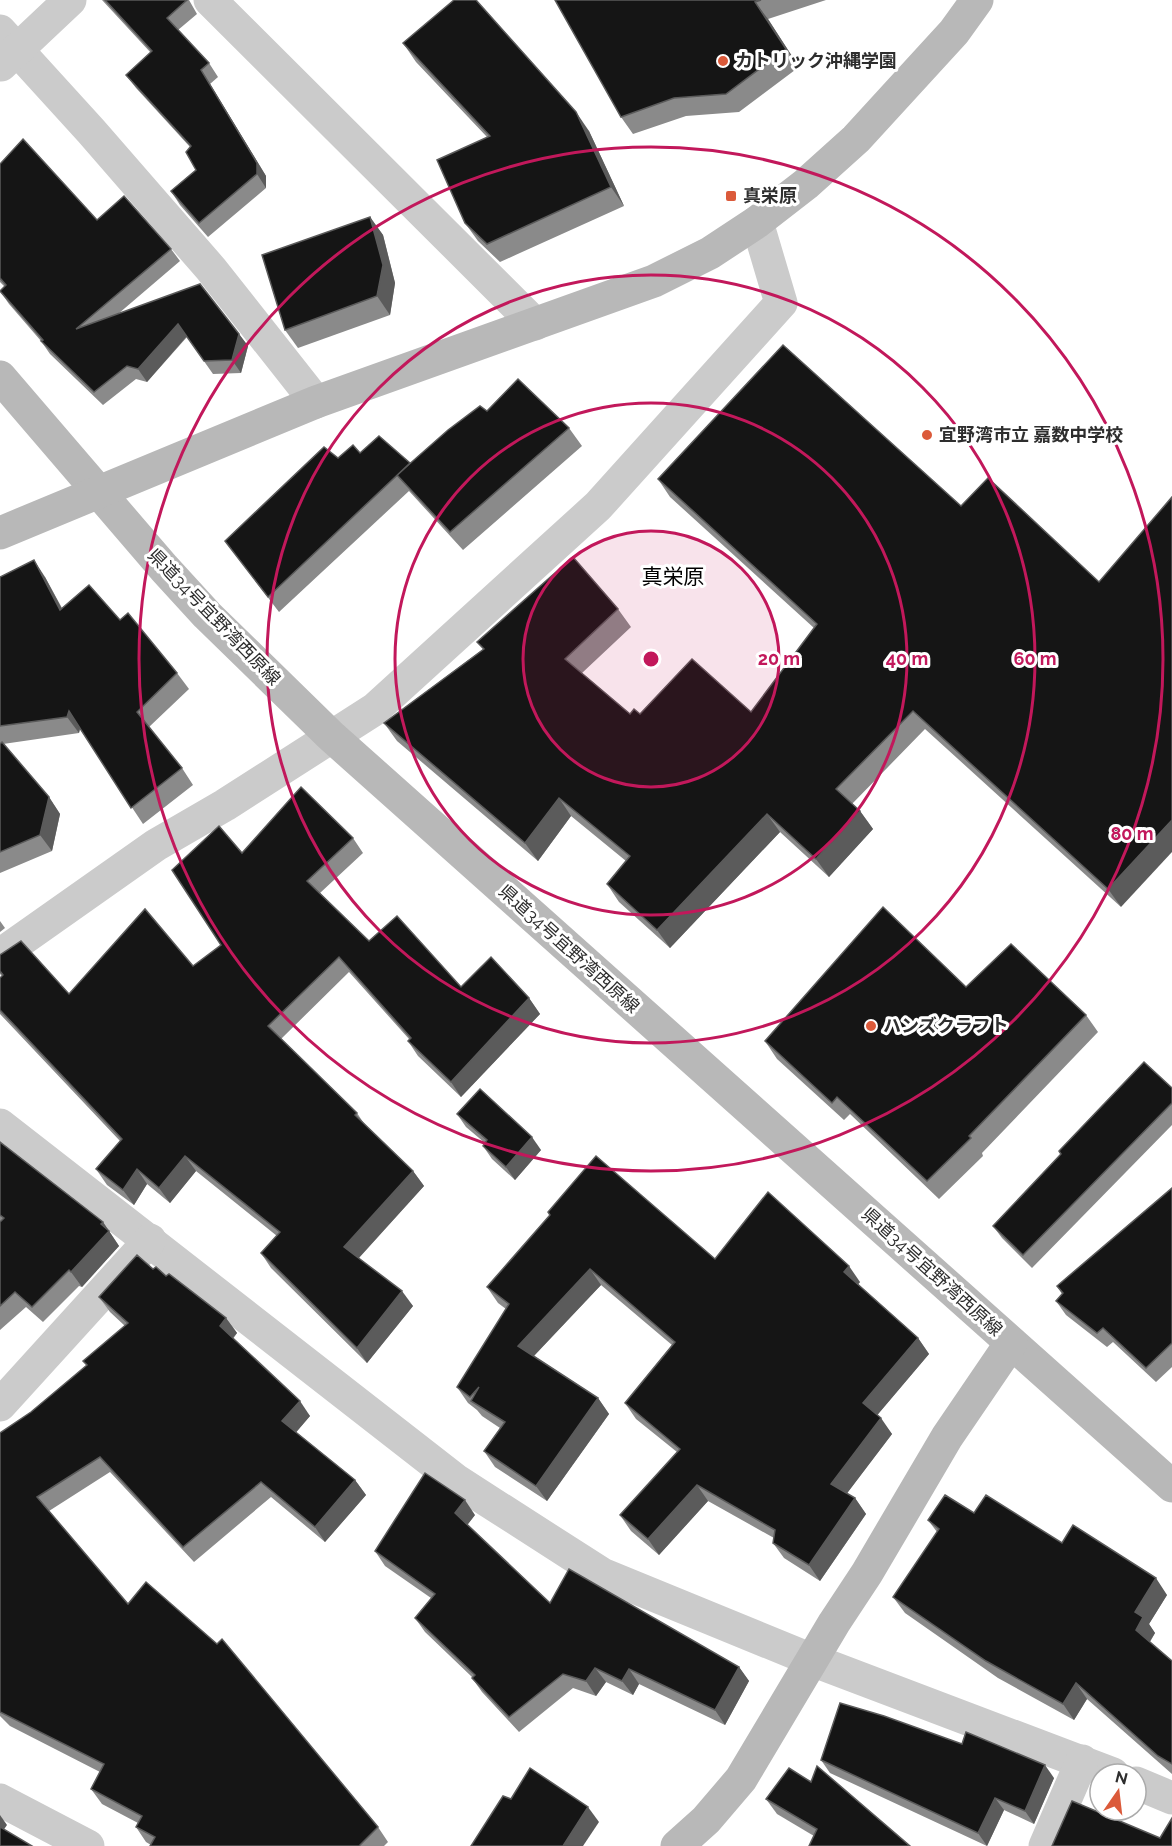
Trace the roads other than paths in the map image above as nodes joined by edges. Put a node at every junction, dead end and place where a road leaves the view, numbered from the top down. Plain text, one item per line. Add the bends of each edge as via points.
1 (69, 0) edge
2 (210, 0) edge
3 (976, 0) edge
4 (6, 49) edge
5 (757, 222) junction
6 (535, 324) junction
7 (0, 377) edge
8 (316, 402) junction
9 (99, 492) junction
10 (0, 533) edge
11 (331, 736) junction
12 (0, 955) edge
13 (0, 1125) edge
14 (150, 1240) junction
15 (1011, 1343) junction
16 (0, 1405) edge
17 (1172, 1486) edge
18 (812, 1660) junction
19 (1082, 1761) junction
20 (1088, 1764) edge
21 (1148, 1789) edge
22 (1172, 1798) edge
23 (0, 1800) edge
24 (88, 1846) edge
25 (677, 1846) edge
26 (1045, 1846) edge

1 - 4 street
2 - 6 street
3 - 5 main road via 954,32 856,140
4 - 8 street via 91,130 211,269
5 - 6 main road via 710,253 654,281
5 - 11 street via 781,303 598,506 375,709
6 - 8 main road
7 - 9 main road, 県道34号宜野湾西原線
8 - 9 main road
9 - 10 main road
9 - 11 main road, 県道34号宜野湾西原線 via 207,615
11 - 12 street via 156,846
11 - 15 main road, 県道34号宜野湾西原線
13 - 14 street
14 - 16 street
14 - 18 street via 457,1481 602,1574
15 - 17 main road, 県道34号宜野湾西原線
15 - 18 main road via 947,1437
18 - 19 street
18 - 25 main road via 741,1779 706,1820
19 - 20 street
19 - 26 street
21 - 22 street
23 - 24 street

